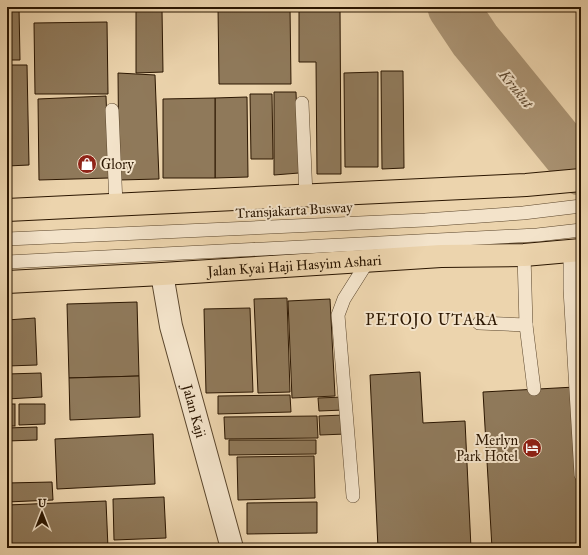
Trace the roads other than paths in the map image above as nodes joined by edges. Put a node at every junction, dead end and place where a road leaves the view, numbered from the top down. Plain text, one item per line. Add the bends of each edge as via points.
1 (302, 103) dead end
2 (112, 110) dead end
3 (576, 180) edge
4 (306, 196) junction
5 (116, 205) junction
6 (581, 206) edge
7 (7, 210) edge
8 (581, 230) edge
9 (7, 239) edge
10 (576, 250) edge
11 (524, 255) junction
12 (368, 261) junction
13 (7, 262) edge
14 (162, 274) junction
15 (7, 282) edge
16 (479, 323) dead end
17 (526, 325) junction
18 (534, 389) dead end
19 (581, 475) edge
20 (353, 496) dead end
21 (232, 548) edge

1 - 4 lane
2 - 5 lane
3 - 4 main road via 526,185
4 - 5 main road
5 - 7 main road
6 - 9 lane, Transjakarta Busway via 425,220
8 - 13 lane via 537,236
10 - 11 main road, Jalan Kyai Haji Hasyim Ashari
10 - 19 lane via 570,289
11 - 12 main road, Jalan Kyai Haji Hasyim Ashari via 441,256
11 - 17 lane
12 - 14 main road, Jalan Kyai Haji Hasyim Ashari
12 - 20 lane via 344,299 338,315
14 - 15 main road, Jalan Kyai Haji Hasyim Ashari
14 - 21 street, Jalan Kaji via 171,326
16 - 17 lane
17 - 18 lane

